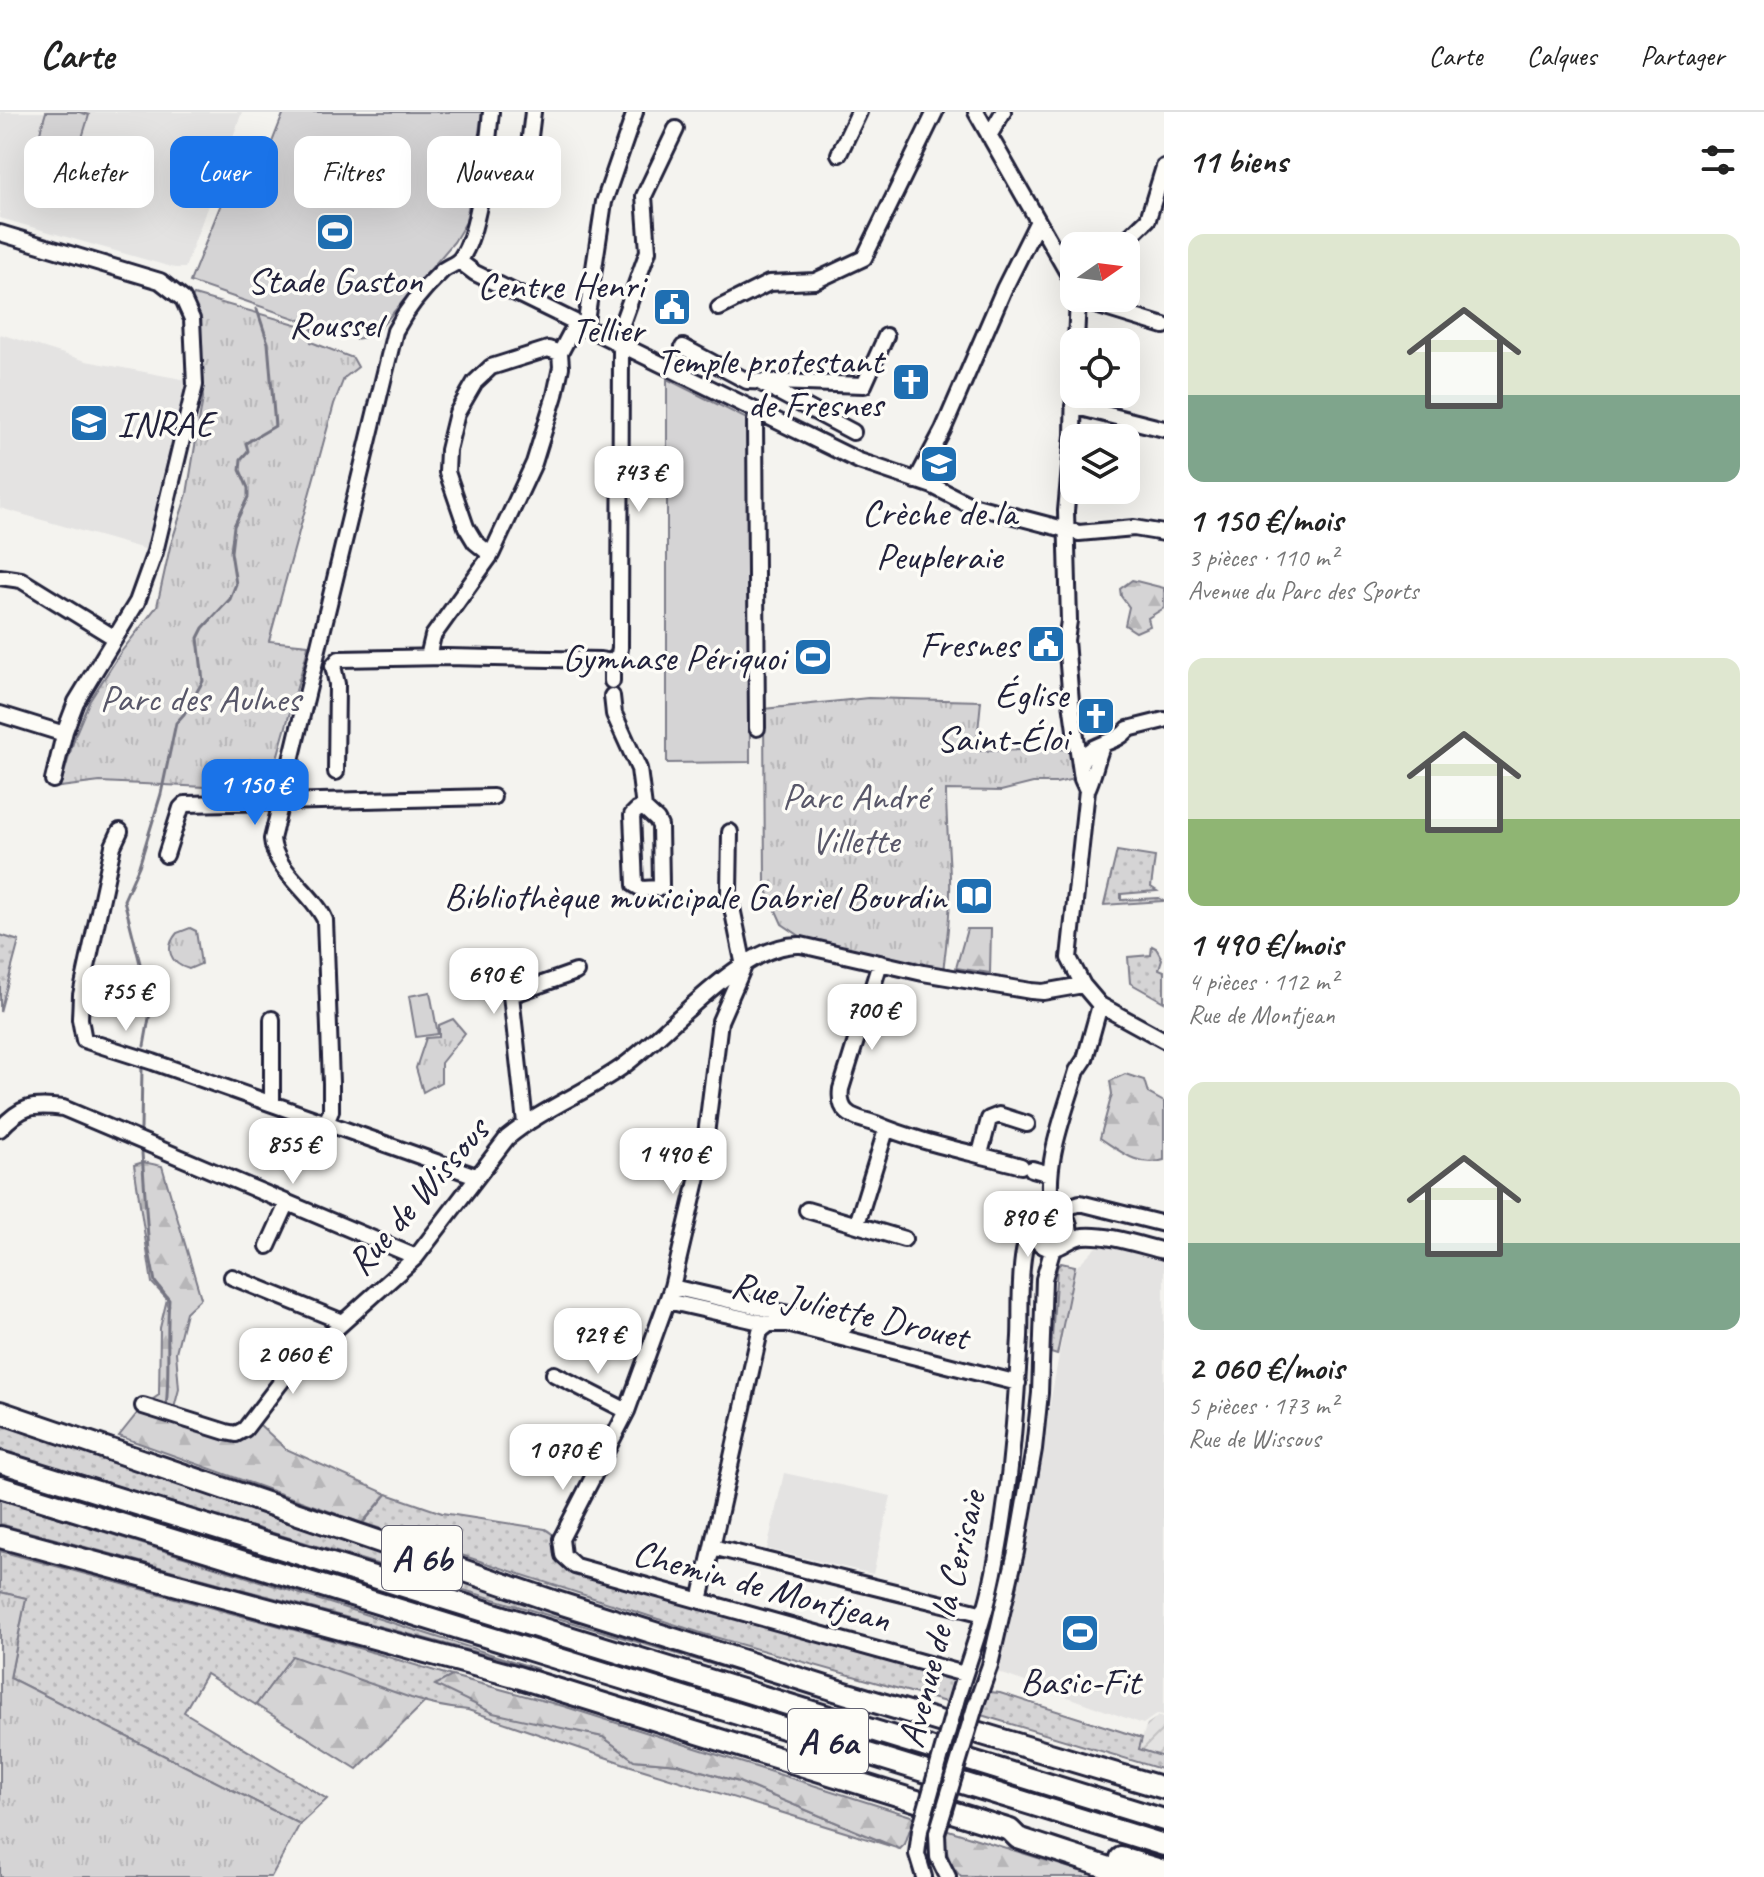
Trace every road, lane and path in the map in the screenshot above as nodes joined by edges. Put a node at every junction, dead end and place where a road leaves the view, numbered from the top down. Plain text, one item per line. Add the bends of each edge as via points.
1 (491, 112) edge
2 (533, 112) edge
3 (635, 112) edge
4 (859, 112) edge
5 (935, 112) edge
6 (976, 112) edge
7 (1003, 112) edge
8 (676, 129) dead end
9 (530, 136) edge
10 (989, 136) junction
11 (839, 154) dead end
12 (1164, 167) edge
13 (1148, 219) junction
14 (1038, 221) junction
15 (1164, 223) edge
16 (1135, 232) edge
17 (0, 233) edge
18 (1060, 260) edge
19 (459, 261) junction
20 (719, 308) dead end
21 (1120, 312) edge
22 (581, 325) junction
23 (1164, 326) edge
24 (886, 336) dead end
25 (618, 344) junction
26 (683, 347) dead end
27 (560, 353) junction
28 (752, 381) junction
29 (736, 402) junction
30 (1073, 408) edge
31 (1081, 408) edge
32 (757, 411) junction
33 (1164, 429) edge
34 (853, 432) dead end
35 (916, 481) junction
36 (1066, 530) junction
37 (1164, 533) edge
38 (491, 555) junction
39 (0, 577) edge
40 (115, 638) junction
41 (428, 657) junction
42 (612, 662) junction
43 (0, 714) edge
44 (1164, 720) edge
45 (757, 728) dead end
46 (1164, 728) edge
47 (65, 731) junction
48 (1124, 735) junction
49 (1090, 751) junction
50 (336, 772) dead end
51 (53, 780) dead end
52 (493, 797) dead end
53 (281, 801) junction
54 (644, 808) junction
55 (120, 831) dead end
56 (730, 832) dead end
57 (166, 855) dead end
58 (880, 963) junction
59 (744, 966) junction
60 (1074, 971) junction
61 (576, 972) dead end
62 (1083, 985) junction
63 (1031, 991) junction
64 (1100, 1005) junction
65 (272, 1019) dead end
66 (1164, 1040) edge
67 (272, 1103) junction
68 (326, 1123) junction
69 (525, 1123) junction
70 (1027, 1124) dead end
71 (0, 1129) edge
72 (886, 1130) junction
73 (980, 1154) junction
74 (1050, 1174) junction
75 (476, 1176) junction
76 (287, 1204) junction
77 (807, 1210) dead end
78 (1055, 1211) junction
79 (857, 1224) junction
80 (1164, 1224) edge
81 (1032, 1231) junction
82 (904, 1239) dead end
83 (1060, 1244) junction
84 (268, 1246) dead end
85 (1164, 1251) edge
86 (416, 1257) junction
87 (232, 1277) dead end
88 (669, 1294) junction
89 (343, 1322) junction
90 (769, 1324) junction
91 (845, 1327) dead end
92 (554, 1374) dead end
93 (1017, 1387) junction
94 (1040, 1393) junction
95 (143, 1406) dead end
96 (627, 1411) junction
97 (0, 1412) edge
98 (0, 1462) edge
99 (0, 1487) edge
100 (0, 1537) edge
101 (712, 1547) junction
102 (700, 1601) junction
103 (984, 1614) junction
104 (964, 1674) junction
105 (1164, 1788) edge
106 (1164, 1820) edge
107 (1010, 1830) junction
108 (1164, 1845) edge
109 (1164, 1871) edge
110 (924, 1877) edge
111 (948, 1877) edge
112 (1137, 1877) edge

1 - 19 street via 473,228
2 - 9 street
3 - 22 street via 604,202
4 - 11 street
5 - 20 street via 864,258 815,281 769,283
6 - 10 street
7 - 10 street
8 - 25 street via 644,196 648,251
10 - 14 street
12 - 13 street
13 - 15 street
13 - 16 street
14 - 18 street
14 - 35 street
17 - 40 street via 160,281 183,299 192,319 192,400 155,552 137,602
19 - 22 street
19 - 53 street via 442,271 395,331
21 - 23 street
22 - 25 street
22 - 27 street
24 - 28 street via 864,385
25 - 29 street
25 - 42 street via 620,648
26 - 28 street
27 - 38 street via 555,395 534,463
27 - 38 street via 548,349 491,367 457,413 447,472 466,527
28 - 29 street
28 - 34 street
29 - 32 street
30 - 36 street
31 - 33 street
32 - 35 street via 859,461
32 - 45 street
35 - 36 street via 968,504
36 - 37 street via 1086,534 1134,528
36 - 49 street via 1071,702
38 - 41 street via 433,636
39 - 40 street via 21,580
40 - 47 street via 85,685
41 - 42 street
41 - 50 street via 336,661
42 - 54 street via 614,714 639,769
43 - 47 street
44 - 48 street via 1128,729
46 - 48 street
47 - 51 street
48 - 49 street
49 - 60 street via 1082,779 1087,790 1069,954
52 - 53 street
53 - 57 street via 185,804
53 - 68 street via 273,848 319,907 327,930 331,1111
54 - 54 street via 660,826 661,885 651,890 635,885 632,815
55 - 67 street via 81,995 84,1040
56 - 59 street via 729,893
58 - 59 street, Rue de Wissous via 792,944
58 - 63 street, Rue de Wissous
58 - 72 street via 840,1098 847,1113
59 - 69 street, Rue de Wissous via 712,987 621,1067
59 - 88 street via 720,1021 704,1151
60 - 62 street
60 - 63 street
61 - 69 street via 511,995
62 - 63 street, Rue de Wissous
62 - 64 street
64 - 66 street
64 - 74 street
65 - 67 street
67 - 68 street
68 - 75 street
69 - 75 street, Rue de Wissous
70 - 73 street via 999,1115 989,1119
71 - 76 street via 14,1114 37,1105 63,1108
72 - 73 street
72 - 79 street
73 - 74 street
74 - 78 street
75 - 86 street, Rue de Wissous
76 - 84 street
76 - 86 street
77 - 79 street
78 - 80 street via 1080,1203
78 - 81 street via 1037,1217
78 - 83 street via 1069,1223 1070,1232
79 - 82 street
81 - 83 street via 1039,1244
81 - 93 street, Avenue de la Cerisaie via 1024,1244
83 - 85 street via 1091,1235
83 - 94 street, Avenue de la Cerisaie via 1044,1279
86 - 89 street, Rue de Wissous
87 - 89 street
88 - 90 street, Rue Juliette Drouet
88 - 91 street
88 - 96 street
89 - 95 street, Rue de Wissous via 291,1369 236,1434
90 - 93 street, Rue Juliette Drouet via 787,1324 1001,1378
90 - 101 street via 760,1331
92 - 96 street
93 - 94 street, Rue Juliette Drouet
93 - 103 street, Avenue de la Cerisaie via 1007,1502
94 - 111 street, Avenue de la Cerisaie, bridge via 1016,1552 988,1673 937,1833 938,1857
96 - 102 street, Chemin de Montjean via 561,1539 563,1555 575,1566
97 - 105 highway, A 6b via 553,1601
98 - 106 highway, A 6a
99 - 108 highway, A 6a
100 - 107 highway, A 6b via 496,1670
101 - 102 street
101 - 103 street
102 - 104 street, Chemin de Montjean
103 - 104 street, Avenue de la Cerisaie
104 - 110 street, Avenue de la Cerisaie, bridge via 920,1830 917,1854
107 - 109 highway, A 6b via 1022,1828
107 - 112 highway via 1018,1838

